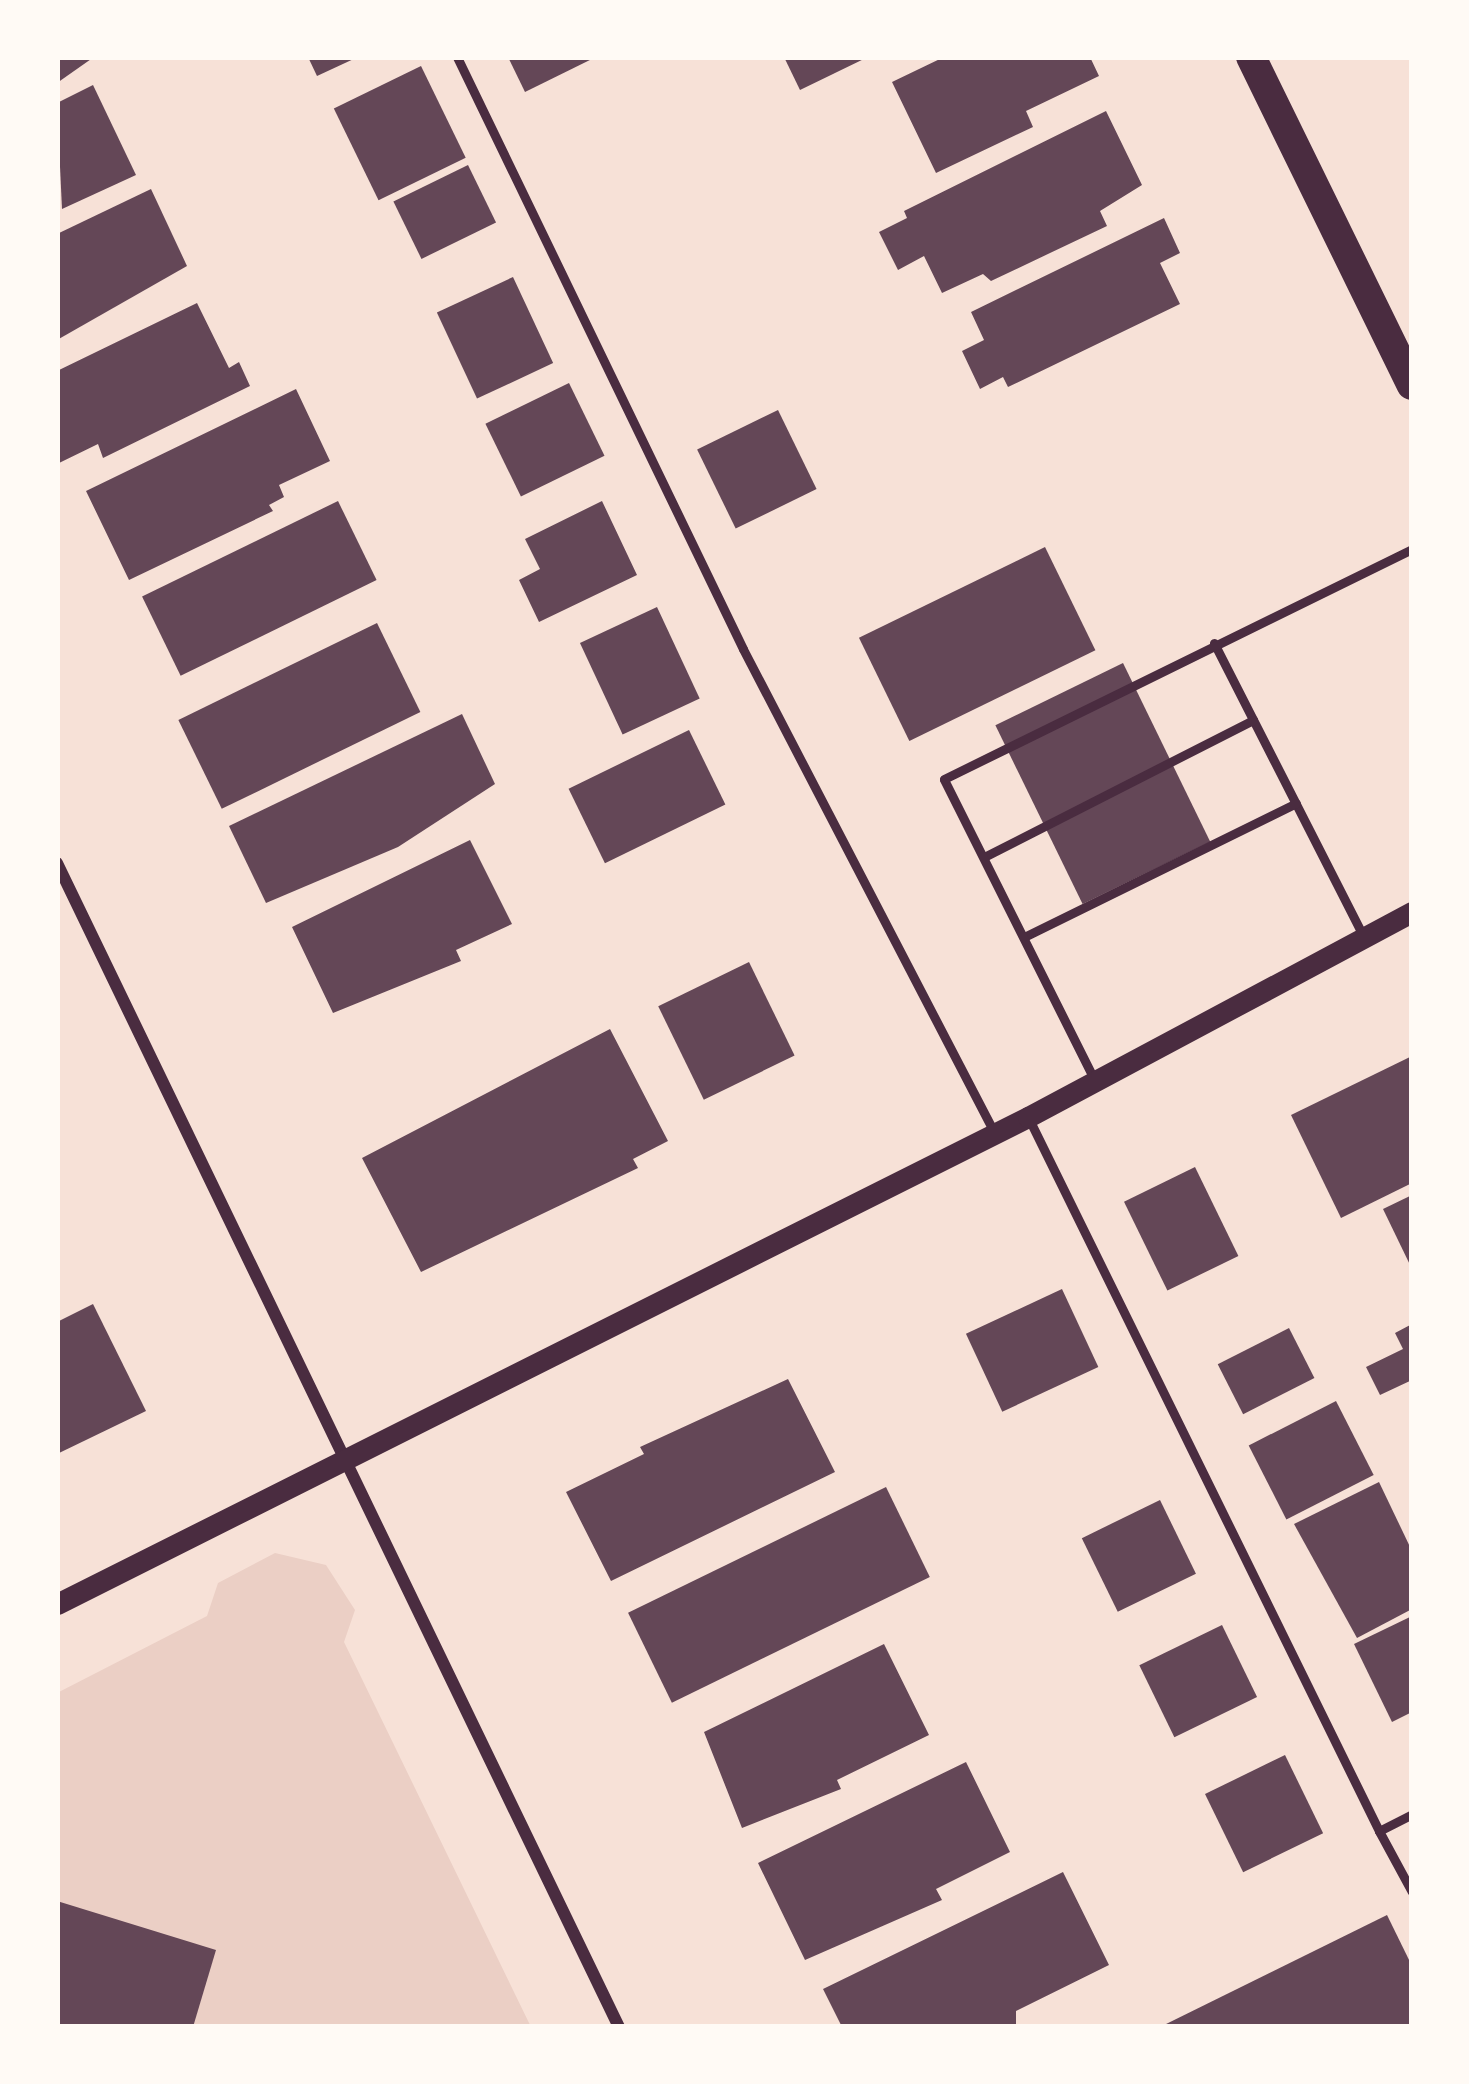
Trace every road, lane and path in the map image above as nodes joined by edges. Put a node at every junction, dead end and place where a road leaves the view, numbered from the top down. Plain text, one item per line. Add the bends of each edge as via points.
1 (458, 57) edge
2 (1251, 57) edge
3 (1412, 385) edge
4 (1412, 549) edge
5 (1214, 643) junction
6 (1253, 720) junction
7 (1296, 803) junction
8 (984, 857) junction
9 (57, 863) edge
10 (1412, 912) edge
11 (1024, 937) junction
12 (1364, 938) junction
13 (1094, 1079) junction
14 (1028, 1118) junction
15 (995, 1134) junction
16 (342, 1459) junction
17 (57, 1604) edge
18 (1412, 1814) edge
19 (1379, 1831) junction
20 (1412, 1892) edge
21 (619, 2027) edge

1 - 15 lane via 743,649
2 - 3 main road
4 - 5 lane
5 - 6 lane
5 - 8 lane via 944,778
6 - 7 lane
6 - 8 lane
7 - 11 lane
7 - 12 lane
8 - 11 lane
9 - 16 street
10 - 12 street
11 - 13 lane
12 - 13 street
13 - 14 street
14 - 15 street
14 - 19 lane
15 - 16 street
16 - 17 street
16 - 21 street
18 - 19 lane
19 - 20 lane

